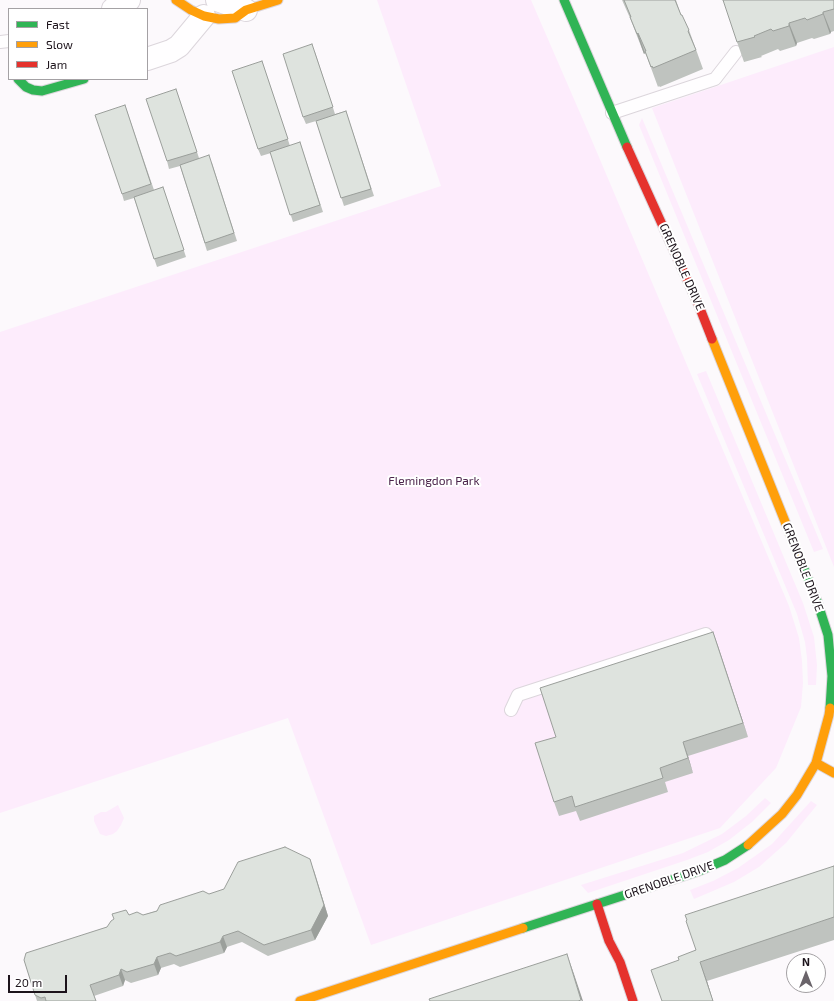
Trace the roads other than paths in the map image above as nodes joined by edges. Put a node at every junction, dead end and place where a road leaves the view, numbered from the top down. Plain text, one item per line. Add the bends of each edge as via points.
1 (129, 0) edge
2 (176, 0) edge
3 (278, 0) edge
4 (564, 0) edge
5 (115, 8) edge
6 (210, 8) edge
7 (246, 10) joint
8 (736, 52) edge
9 (148, 59) edge
10 (19, 80) edge
11 (81, 80) edge
12 (612, 113) junction
13 (706, 634) edge
14 (511, 710) dead end
15 (816, 763) junction
16 (834, 773) edge
17 (597, 904) junction
18 (300, 1001) edge
19 (633, 1001) edge

1 - 5 street
2 - 6 street via 191,10
3 - 7 street
4 - 12 street, GRENOBLE DRIVE
6 - 7 street
6 - 9 street via 179,46
8 - 12 lane via 715,79
10 - 11 street via 26,87 42,91
12 - 15 street, GRENOBLE DRIVE via 699,306 817,601 828,635 832,676 829,715
13 - 14 lane via 518,695
15 - 16 street
15 - 17 street, GRENOBLE DRIVE via 782,814 749,844 731,856 699,871
17 - 18 street, GRENOBLE DRIVE
17 - 19 street

